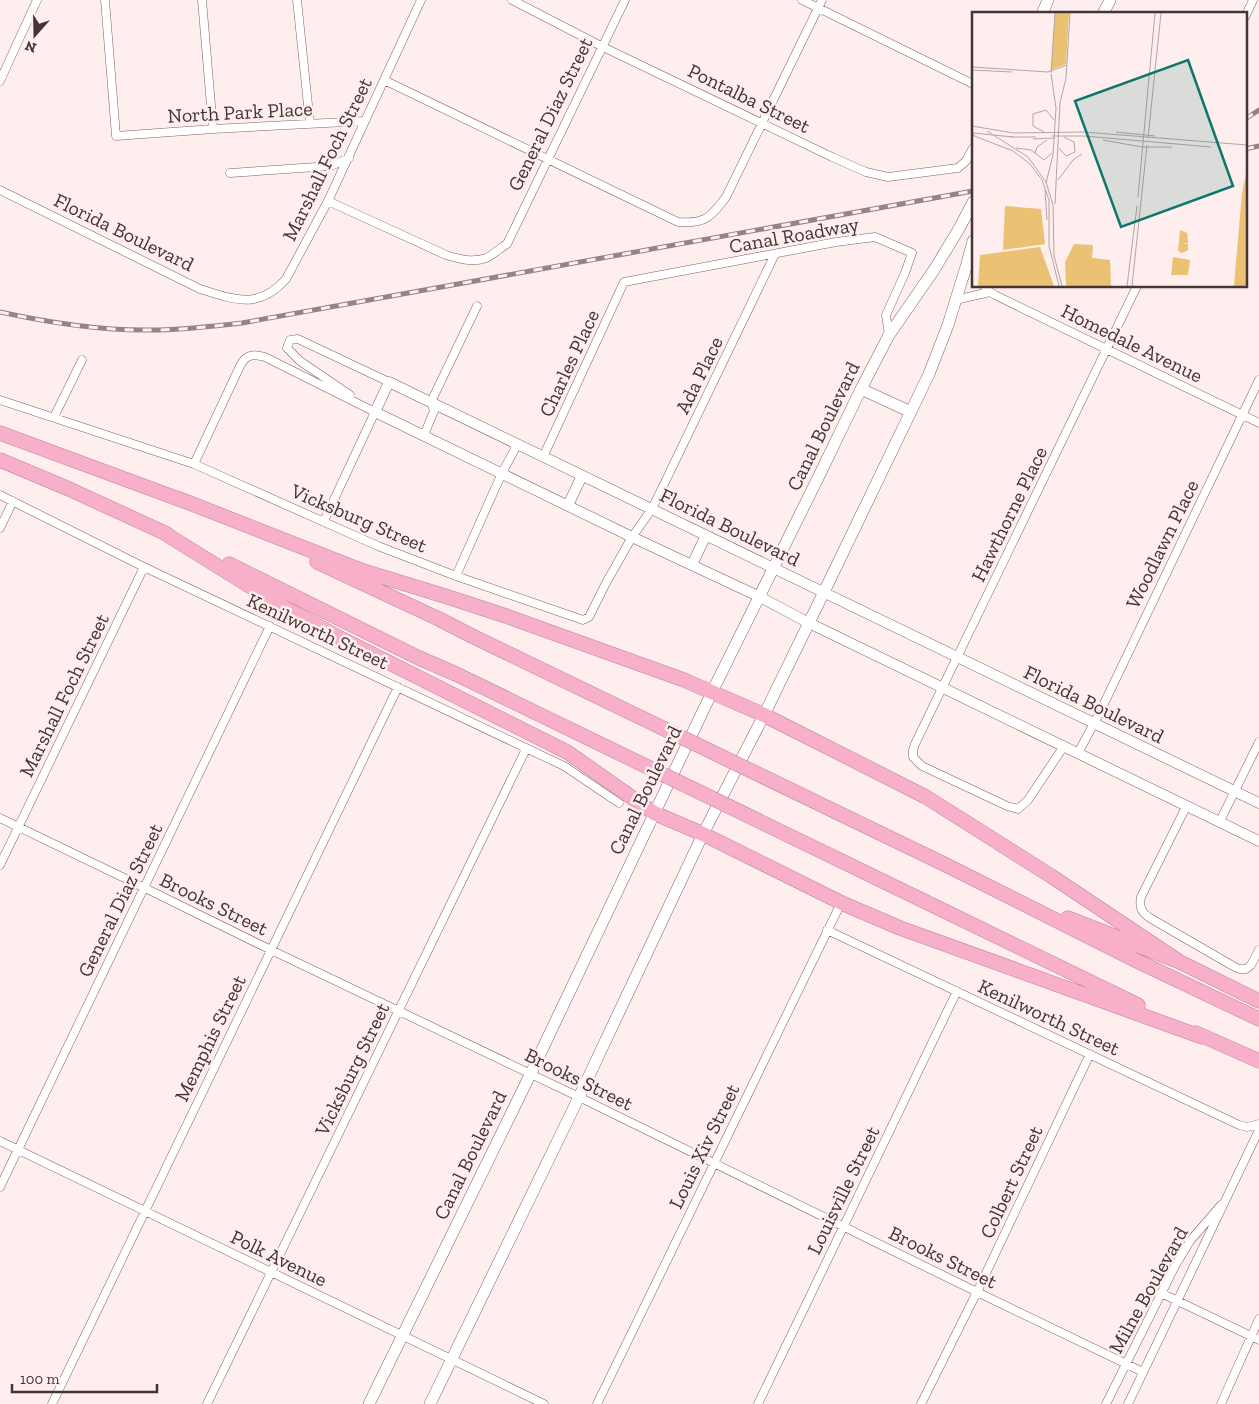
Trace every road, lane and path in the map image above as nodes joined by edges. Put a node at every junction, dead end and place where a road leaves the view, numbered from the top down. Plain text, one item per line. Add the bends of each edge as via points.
1 (37, 0) edge
2 (105, 0) edge
3 (202, 0) edge
4 (297, 0) edge
5 (421, 0) edge
6 (512, 0) edge
7 (625, 0) edge
8 (802, 0) edge
9 (822, 0) edge
10 (1048, 0) edge
11 (1253, 0) edge
12 (818, 8) junction
13 (1043, 12) edge
14 (1246, 15) edge
15 (603, 47) junction
16 (384, 80) junction
17 (0, 81) edge
18 (972, 84) edge
19 (365, 120) junction
20 (763, 123) junction
21 (310, 124) junction
22 (213, 129) junction
23 (972, 150) edge
24 (348, 158) junction
25 (548, 160) junction
26 (230, 174) dead end
27 (0, 190) edge
28 (328, 201) junction
29 (972, 204) edge
30 (972, 248) edge
31 (775, 254) junction
32 (969, 271) edge
33 (624, 282) joint
34 (986, 288) edge
35 (1136, 288) edge
36 (990, 292) junction
37 (234, 300) joint
38 (955, 300) junction
39 (477, 306) dead end
40 (889, 334) junction
41 (1107, 349) junction
42 (82, 360) dead end
43 (1259, 380) edge
44 (389, 382) junction
45 (861, 389) junction
46 (0, 400) edge
47 (431, 402) junction
48 (375, 412) junction
49 (910, 412) junction
50 (1243, 415) junction
51 (54, 417) junction
52 (1259, 423) edge
53 (3, 434) edge
54 (424, 435) junction
55 (517, 445) junction
56 (543, 457) junction
57 (0, 460) edge
58 (194, 464) junction
59 (502, 473) junction
60 (582, 476) junction
61 (0, 494) edge
62 (178, 498) junction
63 (13, 501) junction
64 (568, 505) junction
65 (652, 509) junction
66 (324, 521) junction
67 (0, 528) edge
68 (161, 531) junction
69 (706, 536) junction
70 (632, 537) junction
71 (692, 565) junction
72 (144, 567) junction
73 (774, 568) junction
74 (456, 576) junction
75 (824, 592) junction
76 (760, 597) junction
77 (809, 623) junction
78 (270, 626) junction
79 (957, 657) junction
80 (398, 687) junction
81 (942, 687) junction
82 (712, 692) junction
83 (764, 715) junction
84 (1094, 723) junction
85 (1259, 742) edge
86 (1064, 746) junction
87 (526, 749) junction
88 (1078, 752) junction
89 (1235, 792) junction
90 (1259, 803) edge
91 (619, 804) dead end
92 (1187, 805) junction
93 (654, 813) junction
94 (0, 818) edge
95 (1220, 821) junction
96 (18, 827) junction
97 (703, 834) junction
98 (1259, 841) edge
99 (0, 865) edge
100 (145, 888) junction
101 (993, 888) junction
102 (841, 903) junction
103 (827, 930) junction
104 (270, 950) junction
105 (1259, 950) edge
106 (1180, 962) junction
107 (957, 991) junction
108 (1259, 1001) edge
109 (399, 1010) junction
110 (1259, 1019) edge
111 (1202, 1037) junction
112 (1090, 1054) junction
113 (1259, 1061) edge
114 (530, 1074) junction
115 (579, 1097) junction
116 (1259, 1124) edge
117 (1259, 1130) edge
118 (0, 1141) edge
119 (18, 1150) junction
120 (714, 1164) junction
121 (0, 1188) edge
122 (1228, 1198) junction
123 (145, 1211) junction
124 (844, 1226) junction
125 (271, 1272) junction
126 (977, 1292) junction
127 (1161, 1293) junction
128 (1176, 1300) junction
129 (1259, 1319) edge
130 (402, 1335) junction
131 (1255, 1338) edge
132 (452, 1360) junction
133 (1126, 1364) junction
134 (1143, 1372) junction
135 (52, 1404) edge
136 (207, 1404) edge
137 (369, 1404) edge
138 (430, 1404) edge
139 (544, 1404) edge
140 (597, 1404) edge
141 (758, 1404) edge
142 (921, 1404) edge
143 (1106, 1404) edge
144 (1128, 1404) edge
145 (1221, 1404) edge

1 - 17 street
2 - 22 street, North Park Place via 116,136
3 - 22 street
4 - 21 street
5 - 16 street, Marshall Foch Street
6 - 15 street, Pontalba Street
7 - 15 street, General Diaz Street
8 - 12 street
9 - 12 street
10 - 13 main road
11 - 14 street
12 - 18 street
12 - 20 street
15 - 20 street, Pontalba Street
15 - 25 street, General Diaz Street
16 - 19 street, Marshall Foch Street
16 - 25 street
19 - 21 street, North Park Place
19 - 24 street, Marshall Foch Street
20 - 23 street, Pontalba Street via 866,172 888,177 958,168
20 - 25 street via 726,197 709,218 697,222 678,222
21 - 22 street, North Park Place
24 - 26 street via 331,166
24 - 28 street, Marshall Foch Street
25 - 28 street, General Diaz Street via 507,244 486,258 472,261 446,255
27 - 37 street, Florida Boulevard via 200,289
28 - 37 street, Marshall Foch Street via 286,279 267,295
29 - 40 main road, Canal Boulevard via 934,270
30 - 32 main road
31 - 33 street, Canal Roadway
31 - 40 street, Canal Roadway via 875,237 912,253 886,315
31 - 65 street, Ada Place
32 - 38 main road
33 - 56 street, Charles Place
34 - 36 street, Homedale Avenue
35 - 41 street, Hawthorne Place
36 - 38 street
36 - 41 street, Homedale Avenue
38 - 49 main road via 929,374
39 - 47 street
40 - 45 main road, Canal Boulevard
41 - 50 street, Homedale Avenue
41 - 79 street, Hawthorne Place
42 - 51 street
43 - 50 street, Woodlawn Place
44 - 47 street, Florida Boulevard
44 - 48 street
44 - 48 street, Florida Boulevard via 298,339 290,340 287,348 300,361
45 - 49 main road
45 - 73 main road, Canal Boulevard
46 - 51 street, Vicksburg Street
47 - 54 street via 434,412
47 - 55 street, Florida Boulevard
48 - 54 street, Florida Boulevard
48 - 58 street, Florida Boulevard via 265,357 250,355 241,364
48 - 66 street
49 - 75 main road
50 - 52 street, Homedale Avenue
50 - 84 street, Woodlawn Place
51 - 58 street, Vicksburg Street
53 - 62 highway
54 - 59 street, Florida Boulevard
55 - 56 street, Florida Boulevard
55 - 59 street
56 - 60 street, Florida Boulevard
57 - 68 highway
58 - 66 street, Vicksburg Street
59 - 64 street, Florida Boulevard
59 - 74 street
60 - 64 street
60 - 65 street, Florida Boulevard
61 - 63 street, Kenilworth Street
62 - 82 highway via 363,571 506,616
62 - 101 highway, bridge via 439,619
63 - 67 street
63 - 72 street, Kenilworth Street
64 - 70 street, Florida Boulevard
65 - 69 street, Florida Boulevard
65 - 70 street, Vicksburg Street
66 - 74 street, Vicksburg Street
68 - 93 highway via 285,608 567,752
68 - 111 highway, bridge
69 - 71 street
69 - 73 street, Florida Boulevard
70 - 71 street, Florida Boulevard
70 - 74 street, Vicksburg Street via 589,617 583,620
71 - 76 street, Florida Boulevard
72 - 78 street, Kenilworth Street
72 - 96 street, Marshall Foch Street
73 - 75 street, Florida Boulevard
73 - 76 main road, Canal Boulevard
75 - 77 main road
75 - 79 street, Florida Boulevard
76 - 77 street, Florida Boulevard
76 - 82 main road, Canal Boulevard
77 - 81 street, Florida Boulevard
77 - 83 main road
78 - 80 street, Kenilworth Street
78 - 100 street, General Diaz Street
79 - 81 street, Hawthorne Place
79 - 84 street, Florida Boulevard
80 - 87 street, Kenilworth Street
80 - 104 street, Memphis Street
81 - 86 street, Florida Boulevard
81 - 86 street, Hawthorne Place via 913,750 913,757 922,766 1007,806 1018,808 1028,800
82 - 83 highway
82 - 93 main road, Canal Boulevard
83 - 97 main road
83 - 106 highway via 926,797
84 - 88 street, Woodlawn Place
84 - 89 street, Florida Boulevard
85 - 89 street
86 - 88 street, Florida Boulevard
87 - 91 street, Kenilworth Street via 564,766
87 - 109 street, Vicksburg Street
88 - 92 street, Florida Boulevard
89 - 90 street, Florida Boulevard
89 - 95 street
92 - 95 street, Florida Boulevard
92 - 105 street via 1141,897 1141,910 1239,969 1251,965
93 - 97 highway
93 - 114 main road, Canal Boulevard
94 - 96 street, Brooks Street
95 - 98 street, Florida Boulevard
96 - 99 street, Marshall Foch Street
96 - 100 street, Brooks Street
97 - 102 highway
97 - 115 main road
100 - 104 street, Brooks Street
100 - 119 street, General Diaz Street
101 - 106 highway
101 - 110 highway
102 - 103 street, Louis Xiv Street
102 - 111 highway via 900,928
103 - 107 street, Kenilworth Street
103 - 120 street, Louis Xiv Street
104 - 109 street, Brooks Street
104 - 123 street, Memphis Street
106 - 108 highway
107 - 112 street, Kenilworth Street
107 - 124 street, Louisville Street
109 - 114 street, Brooks Street
109 - 125 street, Vicksburg Street
111 - 113 highway
112 - 116 street, Kenilworth Street via 1238,1125
112 - 126 street, Colbert Street
114 - 115 street, Brooks Street
114 - 130 main road, Canal Boulevard
115 - 120 street, Brooks Street
115 - 132 main road
117 - 122 street, Milne Boulevard
118 - 119 street, Polk Avenue
119 - 121 street, General Diaz Street
119 - 123 street, Polk Avenue
120 - 124 street, Brooks Street
120 - 140 street, Louis Xiv Street
122 - 127 street, Milne Boulevard via 1190,1241
122 - 128 street, Milne Boulevard
123 - 125 street, Polk Avenue
123 - 135 street, Memphis Street
124 - 126 street, Brooks Street
124 - 141 street, Louisville Street
125 - 130 street, Polk Avenue
125 - 136 street, Vicksburg Street
126 - 133 street, Brooks Street
126 - 142 street, Colbert Street
127 - 128 street
127 - 133 street, Milne Boulevard
128 - 131 street
128 - 134 street, Milne Boulevard
129 - 131 street
130 - 132 street, Polk Avenue
130 - 137 main road, Canal Boulevard
131 - 145 street
132 - 138 main road
132 - 139 street, Polk Avenue
133 - 134 street, Brooks Street
133 - 143 street, Milne Boulevard
134 - 144 street, Milne Boulevard

